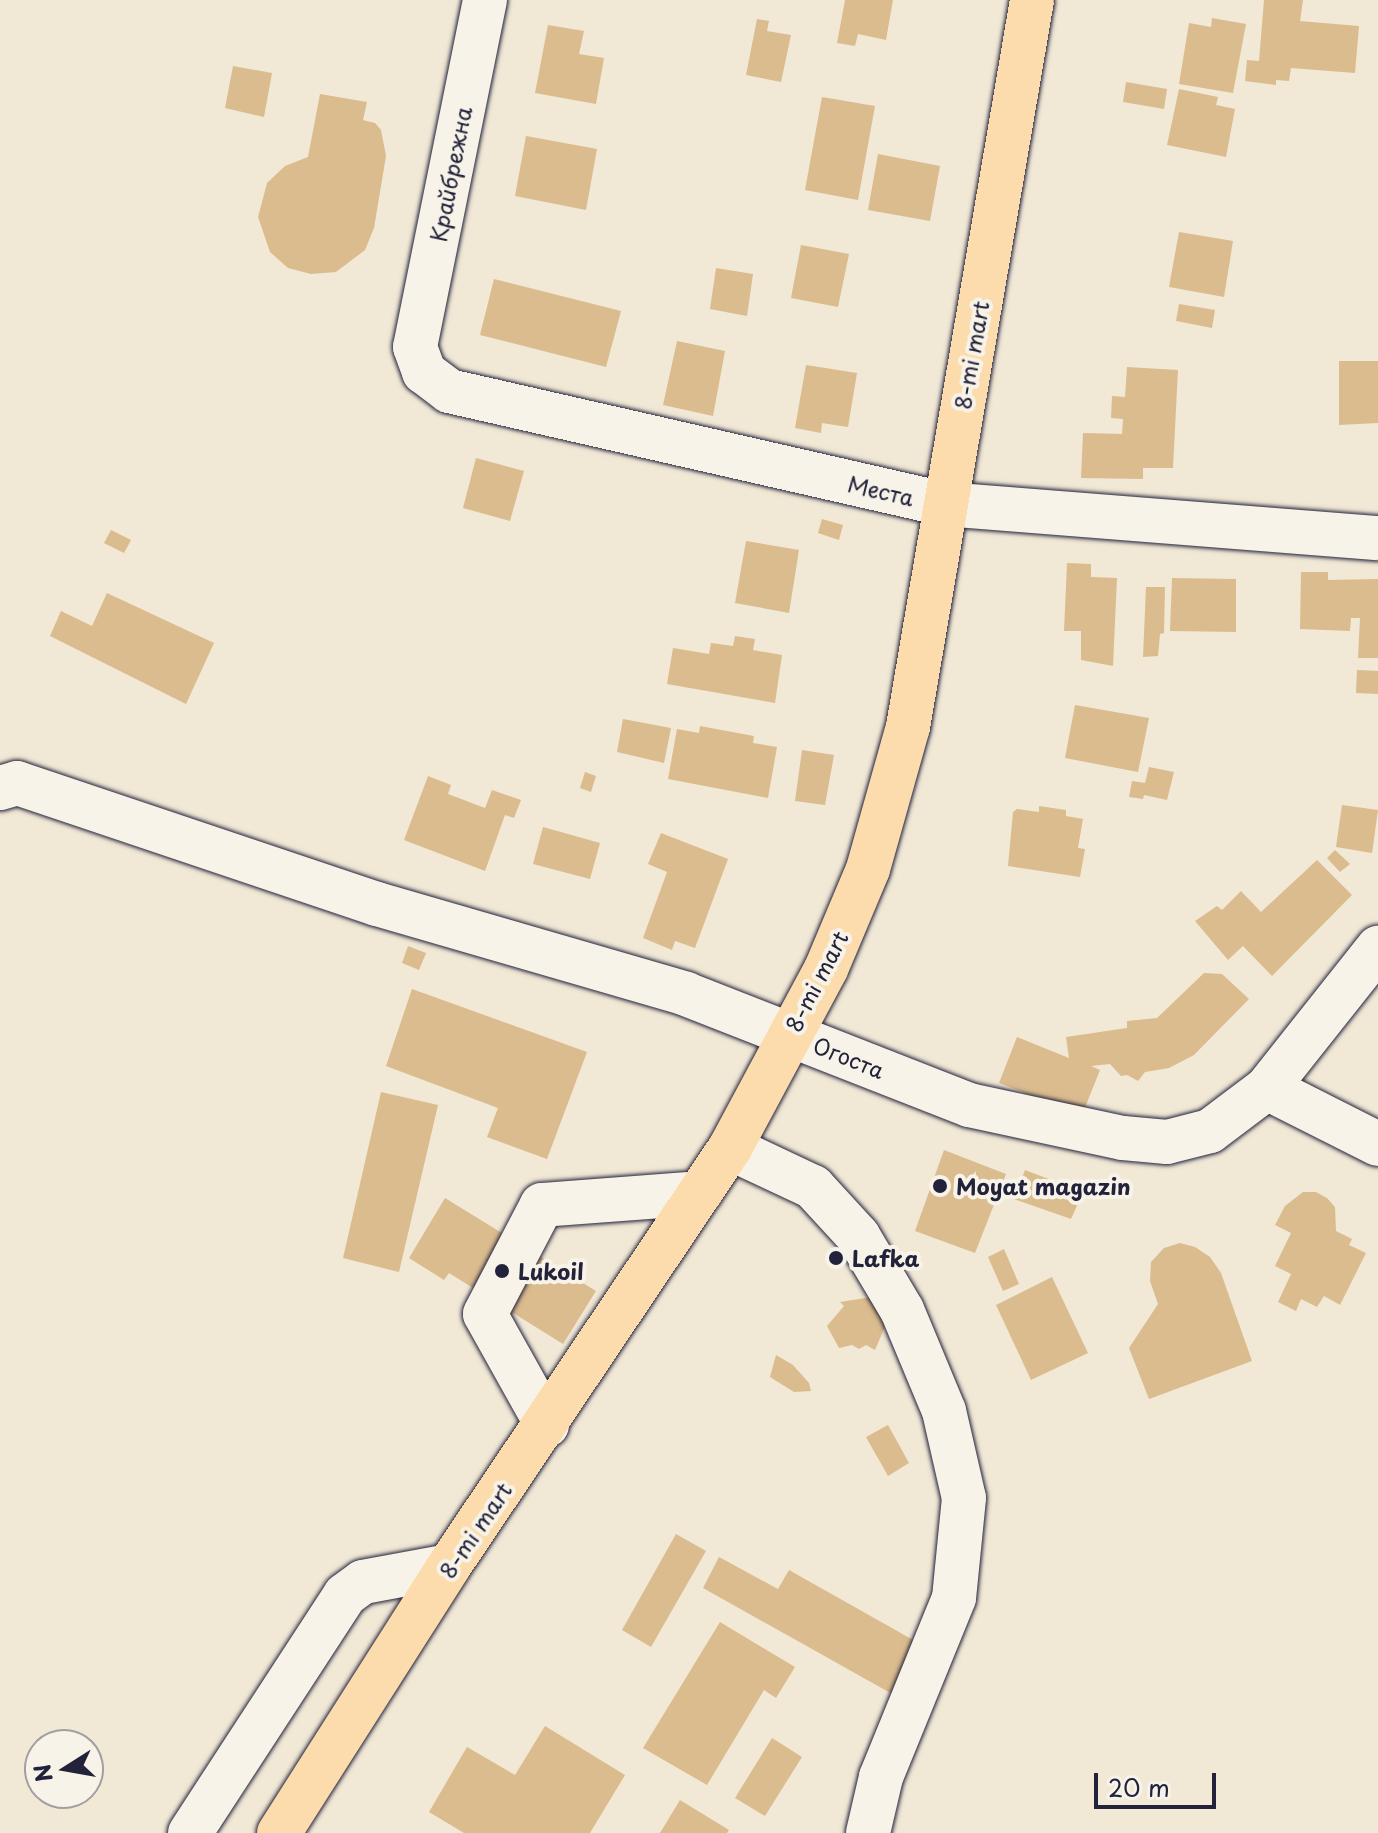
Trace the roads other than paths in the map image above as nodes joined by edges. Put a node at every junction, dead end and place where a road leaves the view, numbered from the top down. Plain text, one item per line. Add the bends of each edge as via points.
1 (485, 0) edge
2 (1032, 0) edge
3 (415, 347) joint
4 (944, 504) junction
5 (1378, 538) edge
6 (0, 788) edge
7 (1378, 948) edge
8 (789, 1033) junction
9 (1267, 1088) junction
10 (1378, 1144) edge
11 (730, 1148) junction
12 (700, 1193) junction
13 (547, 1425) junction
14 (449, 1566) junction
15 (190, 1833) edge
16 (279, 1833) edge
17 (868, 1833) edge

1 - 3 street, Крайбрежна
2 - 4 main road, 8-mi mart
3 - 4 street, Места via 424,372 449,391
4 - 5 street, Места
4 - 8 main road, 8-mi mart via 908,727 868,869 826,969
6 - 8 street, Огоста via 17,783 377,904 686,994
7 - 9 street, Огоста
8 - 9 street, Огоста via 969,1105 1123,1138 1167,1142 1210,1131
8 - 11 main road, 8-mi mart
9 - 10 street
11 - 12 main road, 8-mi mart
11 - 17 street via 813,1187 858,1236 902,1310 944,1411 964,1498 954,1598 881,1777
12 - 13 main road, 8-mi mart
12 - 13 street via 542,1205 485,1314
13 - 14 main road, 8-mi mart
14 - 15 street via 363,1582 345,1595
14 - 16 main road, 8-mi mart

